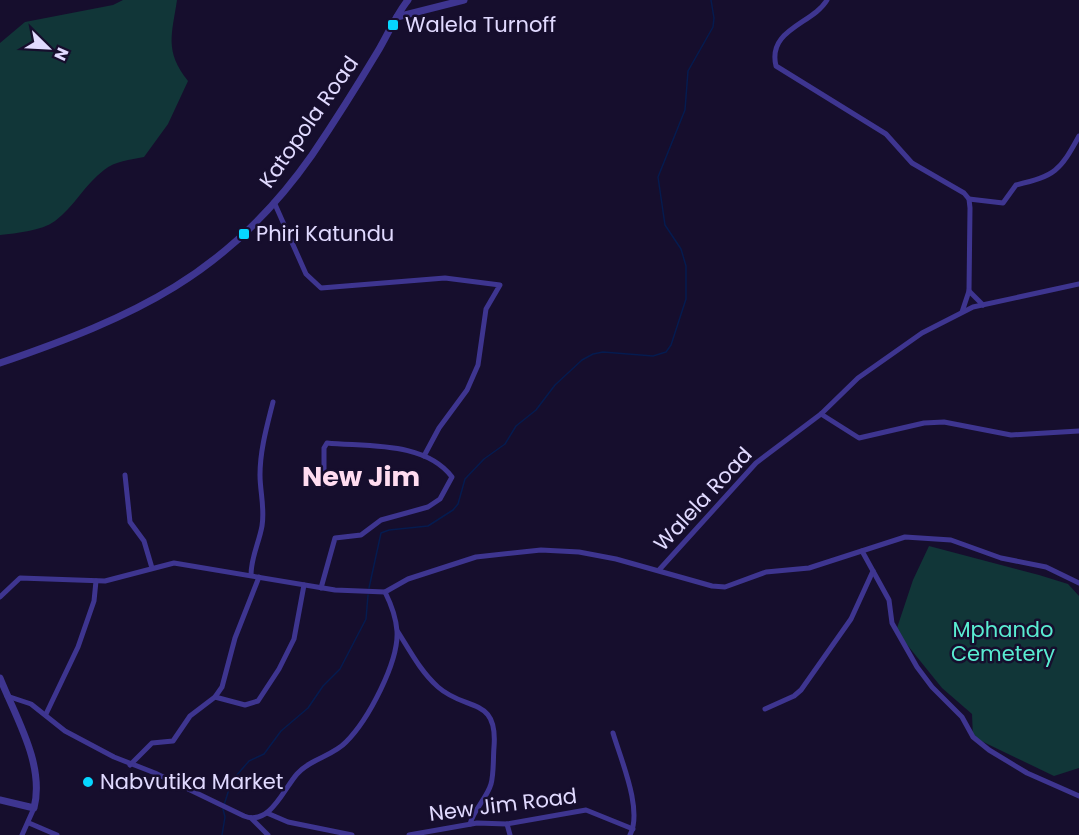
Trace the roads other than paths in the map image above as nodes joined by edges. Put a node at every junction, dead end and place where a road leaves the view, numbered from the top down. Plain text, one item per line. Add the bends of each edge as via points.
1 (408, 0) edge
2 (464, 0) edge
3 (827, 0) edge
4 (397, 17) junction
5 (1079, 136) edge
6 (969, 199) junction
7 (274, 202) junction
8 (1079, 284) edge
9 (969, 291) junction
10 (983, 305) junction
11 (962, 312) junction
12 (0, 363) edge
13 (273, 402) dead end
14 (820, 414) junction
15 (1079, 431) edge
16 (423, 456) junction
17 (125, 475) dead end
18 (324, 484) dead end
19 (862, 551) junction
20 (152, 568) junction
21 (659, 570) junction
22 (873, 571) junction
23 (251, 575) junction
24 (260, 576) junction
25 (96, 580) junction
26 (1079, 584) edge
27 (304, 585) junction
28 (321, 588) junction
29 (385, 592) junction
30 (0, 597) edge
31 (397, 630) junction
32 (0, 678) edge
33 (4, 692) edge
34 (215, 697) junction
35 (765, 710) dead end
36 (46, 714) junction
37 (613, 733) dead end
38 (130, 765) junction
39 (1079, 796) edge
40 (0, 800) edge
41 (34, 808) junction
42 (267, 813) junction
43 (251, 818) junction
44 (29, 823) junction
45 (470, 824) junction
46 (507, 824) junction
47 (632, 832) edge
48 (22, 835) edge
49 (57, 835) edge
50 (268, 835) edge
51 (352, 835) edge
52 (409, 835) edge
53 (510, 835) edge

1 - 4 street, Katopola Road
2 - 4 street
3 - 6 street via 783,37 776,66 886,134 912,162 955,186
4 - 7 street, Katopola Road via 312,154
5 - 6 street via 1067,157 1048,177 1016,185 1003,203
6 - 9 street
7 - 12 street, Katopola Road via 205,269 87,332
7 - 16 street via 306,274 321,288 445,278 500,285 486,309 478,365 471,382
8 - 10 street, Walela Road
9 - 10 street
9 - 11 street
10 - 11 street, Walela Road
11 - 14 street, Walela Road via 891,354
13 - 23 street via 261,456 264,508
14 - 15 street via 859,438 944,422 1011,435
14 - 21 street, Walela Road via 737,481
16 - 18 street via 384,445 327,443
16 - 28 street via 452,477 440,499 428,507 381,520 361,535 335,538
17 - 20 street via 130,522 144,541
19 - 21 street via 809,568 766,572 725,587
19 - 22 street
19 - 26 street via 905,537 951,540 1001,558 1046,567
20 - 23 street, Walela Road via 174,562
20 - 25 street, Walela Road via 112,580
21 - 29 street, Walela Road via 579,552 510,551 451,564
22 - 35 street via 851,619 801,690
22 - 39 street via 889,600 892,623 917,667 962,717 973,737 1027,772
23 - 24 street, Walela Road
24 - 27 street, Walela Road
24 - 34 street
25 - 30 street, Walela Road via 20,578
25 - 36 street via 94,601 78,647
27 - 28 street, Walela Road
27 - 34 street via 294,639 258,701 245,705
28 - 29 street, Walela Road
29 - 31 street
31 - 42 street via 387,672 355,731 345,743 297,774
31 - 45 street via 437,686 493,719 491,784
32 - 33 street
33 - 36 street
33 - 41 street via 37,773
34 - 38 street via 190,716 173,741 152,743
36 - 38 street via 66,731
37 - 47 street via 632,803
38 - 43 street
40 - 41 street
41 - 44 street
42 - 43 street
42 - 51 street via 297,824
43 - 50 street
44 - 48 street
44 - 49 street
45 - 46 street, New Jim Road
45 - 52 street, New Jim Road
46 - 47 street, New Jim Road via 586,810
46 - 53 street

